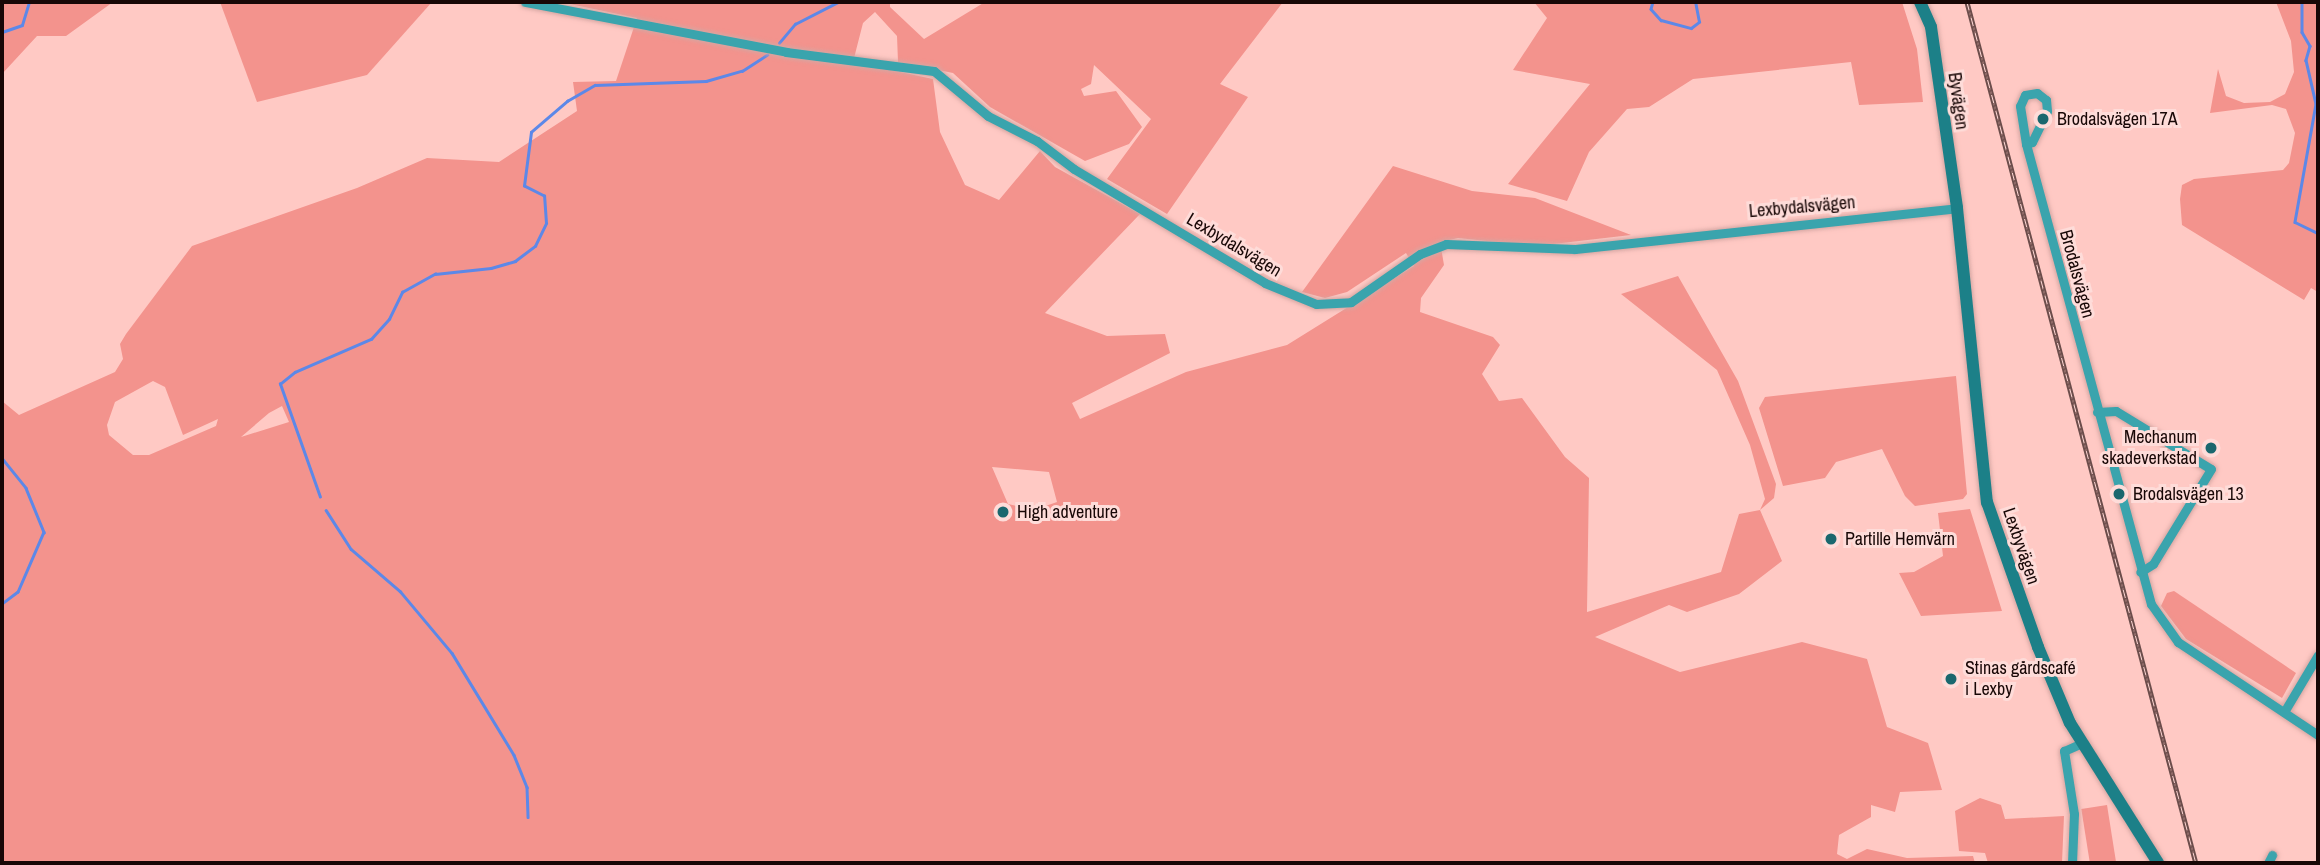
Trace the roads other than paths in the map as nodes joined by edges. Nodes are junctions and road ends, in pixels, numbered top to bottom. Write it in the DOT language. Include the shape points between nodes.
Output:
graph roads {
  1 [pos="525,2"];
  2 [pos="1920,2"];
  3 [pos="2026,144"];
  4 [pos="1957,208"];
  5 [pos="2097,412"];
  6 [pos="2140,572"];
  7 [pos="2318,655"];
  8 [pos="2284,712"];
  9 [pos="2318,735"];
  10 [pos="2081,743"];
  11 [pos="2072,863"];
  12 [pos="2158,863"];
  1 -- 4 [label="street, Lexbydalsvägen" via="786,52 934,71 988,116 1037,141 1074,169 1265,283 1316,304 1351,302 1420,254 1446,244 1575,249"];
  2 -- 4 [label="street, Byvägen" via="1931,27"];
  3 -- 3 [label="street, Brodalsvägen" via="2047,111 2046,100 2037,93 2025,95 2020,106"];
  3 -- 5 [label="street, Brodalsvägen"];
  4 -- 10 [label="street, Lexbyvägen" via="1987,502 2038,647"];
  5 -- 6 [label="street, Brodalsvägen"];
  5 -- 6 [label="street" via="2116,411 2211,469 2153,564"];
  6 -- 8 [label="street, Brodalsvägen" via="2151,604 2178,642"];
  7 -- 8 [label="street"];
  8 -- 9 [label="street, Brodalsvägen"];
  10 -- 11 [label="street" via="2064,751 2074,814"];
  10 -- 12 [label="street, Lexbyvägen"];
}
